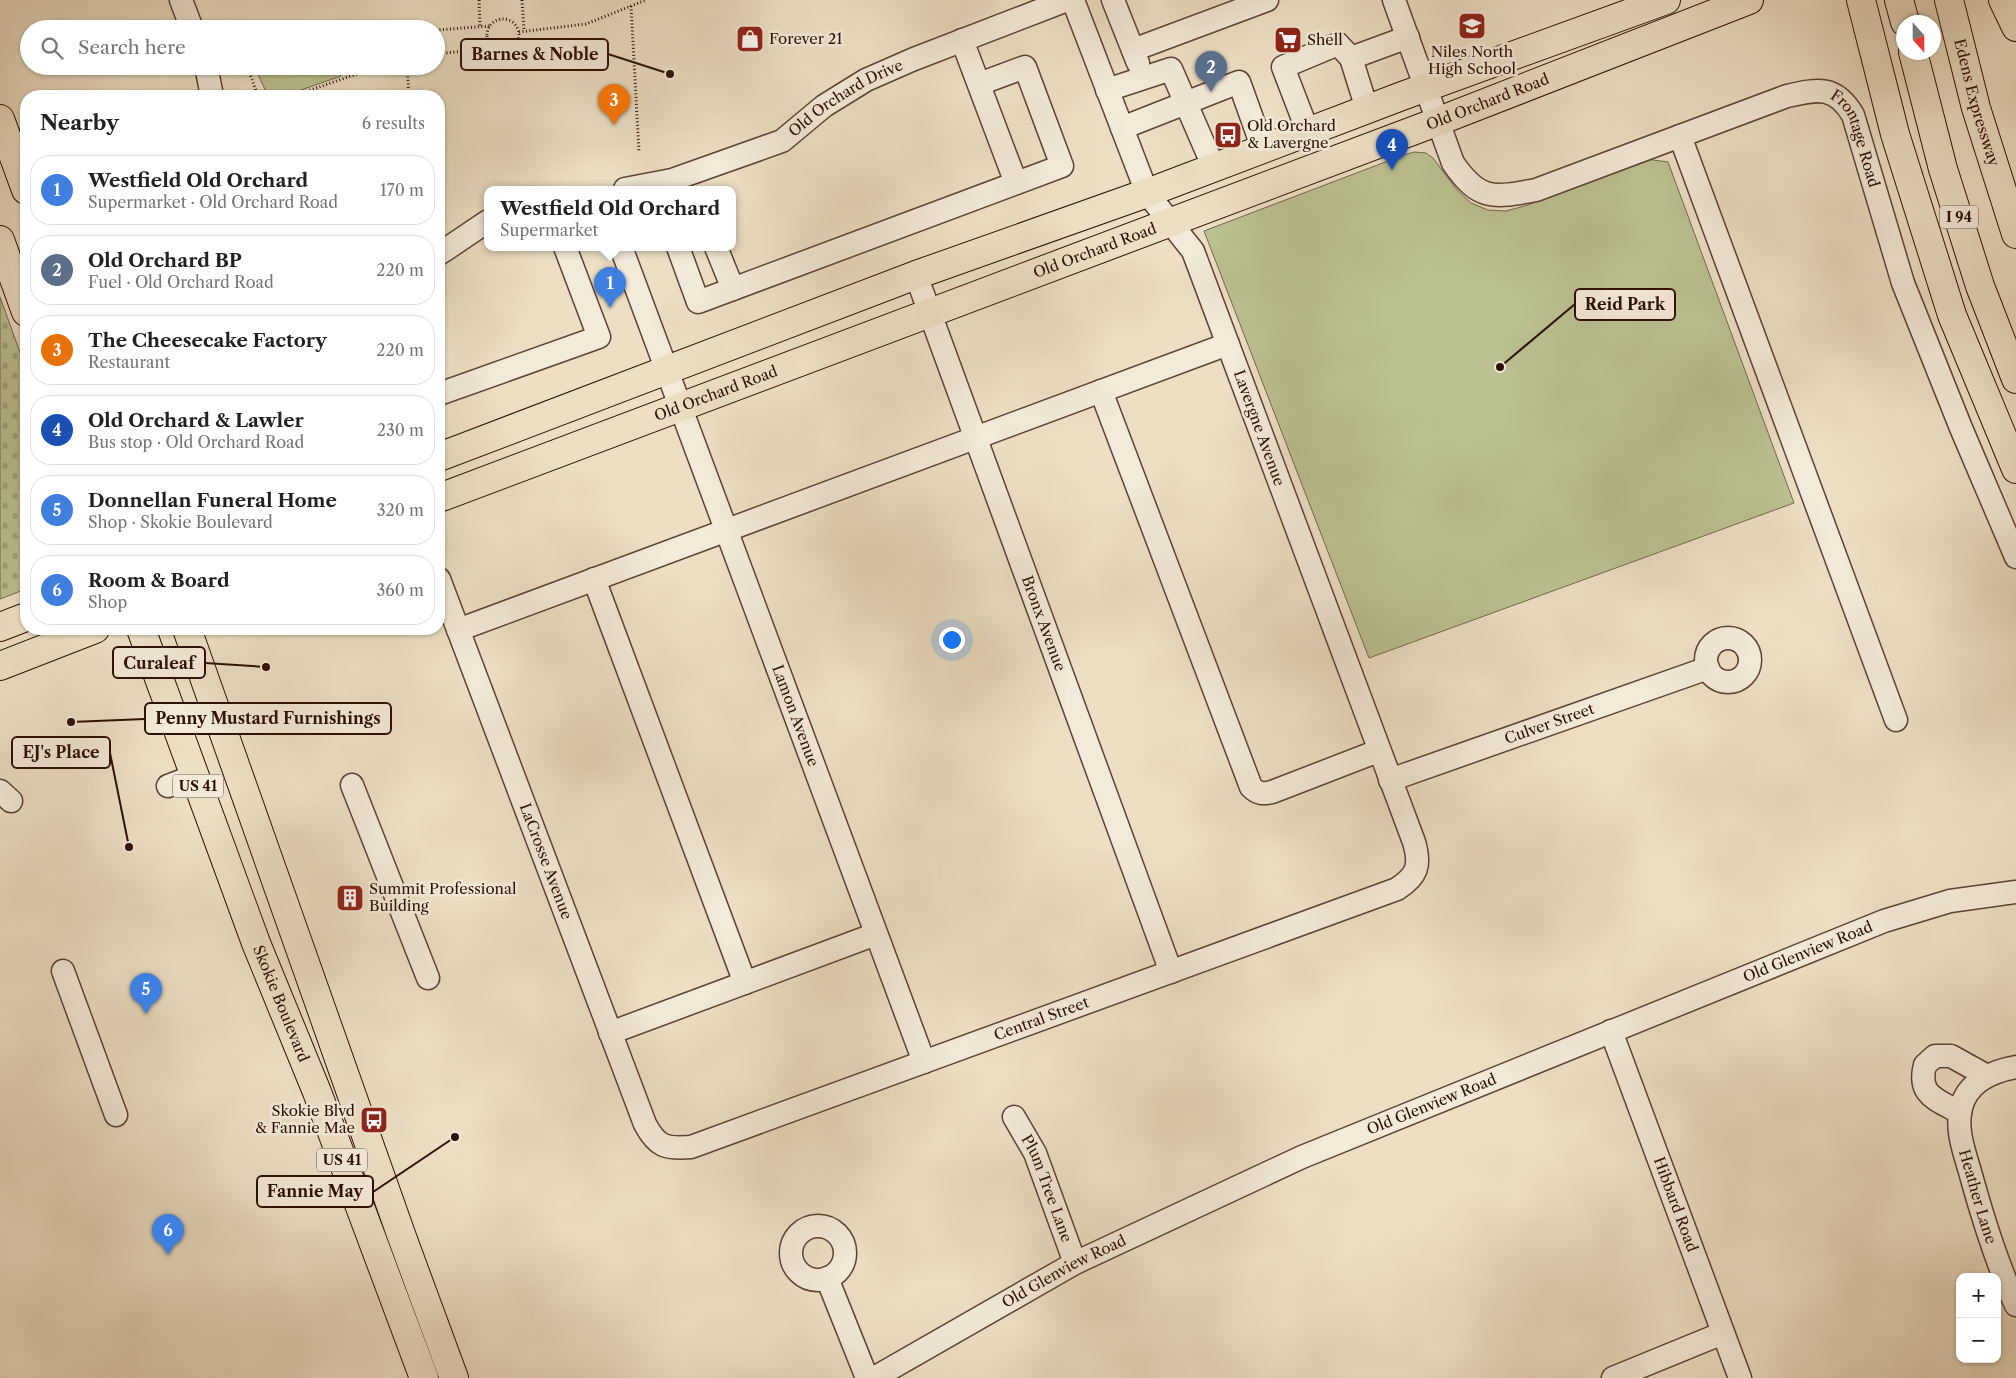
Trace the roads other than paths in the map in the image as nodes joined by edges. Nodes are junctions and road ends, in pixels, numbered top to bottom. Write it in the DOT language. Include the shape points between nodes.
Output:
graph roads {
  1 [pos="181,0"];
  2 [pos="1067,0"];
  3 [pos="1073,0"];
  4 [pos="1113,0"];
  5 [pos="1267,0"];
  6 [pos="1394,0"];
  7 [pos="1666,0"];
  8 [pos="1749,0"];
  9 [pos="1861,0"];
  10 [pos="1899,0"];
  11 [pos="1949,0"];
  12 [pos="2003,0"];
  13 [pos="1903,15"];
  14 [pos="189,20"];
  15 [pos="2016,26"];
  16 [pos="1408,37"];
  17 [pos="962,40"];
  18 [pos="1133,50"];
  19 [pos="1351,58"];
  20 [pos="1915,60"];
  21 [pos="208,75"];
  22 [pos="1143,78"];
  23 [pos="979,84"];
  24 [pos="1426,87"];
  25 [pos="211,90"];
  26 [pos="1107,90"];
  27 [pos="1185,102"];
  28 [pos="1367,109"];
  29 [pos="0,119"];
  30 [pos="1439,122"];
  31 [pos="1122,128"];
  32 [pos="1308,132"];
  33 [pos="1680,136"];
  34 [pos="1263,149"];
  35 [pos="1214,168"];
  36 [pos="20,174"];
  37 [pos="692,181"];
  38 [pos="1016,184"];
  39 [pos="640,186"];
  40 [pos="1147,193"];
  41 [pos="1171,223"];
  42 [pos="484,224"];
  43 [pos="2016,234"];
  44 [pos="0,240"];
  45 [pos="445,250"];
  46 [pos="567,251"];
  47 [pos="623,251"];
  48 [pos="679,251"];
  49 [pos="718,251"];
  50 [pos="19,269"];
  51 [pos="916,275"];
  52 [pos="733,289"];
  53 [pos="930,313"];
  54 [pos="1228,344"];
  55 [pos="668,369"];
  56 [pos="2016,378"];
  57 [pos="445,392"];
  58 [pos="1101,392"];
  59 [pos="682,407"];
  60 [pos="976,438"];
  61 [pos="445,455"];
  62 [pos="2016,469"];
  63 [pos="445,496"];
  64 [pos="728,531"];
  65 [pos="2016,558"];
  66 [pos="594,579"];
  67 [pos="445,595"];
  68 [pos="20,619"];
  69 [pos="0,627"];
  70 [pos="458,630"];
  71 [pos="80,635"];
  72 [pos="143,635"];
  73 [pos="189,635"];
  74 [pos="0,666"];
  75 [pos="1708,668"];
  76 [pos="1896,720"];
  77 [pos="1378,751"];
  78 [pos="194,776"];
  79 [pos="1390,780"];
  80 [pos="352,785"];
  81 [pos="168,786"];
  82 [pos="1417,869"];
  83 [pos="2016,892"];
  84 [pos="876,934"];
  85 [pos="63,971"];
  86 [pos="1171,972"];
  87 [pos="428,978"];
  88 [pos="745,983"];
  89 [pos="1611,1031"];
  90 [pos="610,1033"];
  91 [pos="924,1062"];
  92 [pos="2016,1067"];
  93 [pos="1987,1076"];
  94 [pos="1964,1103"];
  95 [pos="116,1115"];
  96 [pos="1014,1117"];
  97 [pos="658,1143"];
  98 [pos="1074,1264"];
  99 [pos="827,1278"];
  100 [pos="2016,1304"];
  101 [pos="1723,1333"];
  102 [pos="424,1378"];
  103 [pos="454,1378"];
  104 [pos="866,1378"];
  105 [pos="874,1378"];
  106 [pos="1613,1378"];
  107 [pos="1740,1378"];
  1 -- 14 [label="street"];
  2 -- 17 [label="street, Old Orchard Drive"];
  3 -- 26 [label="street, Lavergne Avenue"];
  4 -- 18 [label="street"];
  5 -- 18 [label="street"];
  6 -- 16 [label="street, Frontage Road"];
  7 -- 24 [label="main road"];
  8 -- 30 [label="main road, Old Orchard Road"];
  9 -- 62 [label="main road" via="1895,134 1952,315"];
  10 -- 13 [label="main road"];
  11 -- 43 [label="main road, Edens Expressway" via="1976,108"];
  12 -- 15 [label="main road"];
  16 -- 19 [label="street"];
  16 -- 24 [label="street, Frontage Road"];
  17 -- 23 [label="street"];
  17 -- 37 [label="street, Old Orchard Drive" via="858,84 824,106 782,141"];
  18 -- 22 [label="street"];
  19 -- 28 [label="street"];
  19 -- 32 [label="street" via="1338,44 1283,67"];
  20 -- 56 [label="main road, I 94" via="1980,286"];
  21 -- 25 [label="street"];
  22 -- 26 [label="street"];
  22 -- 27 [label="street" via="1171,69"];
  23 -- 38 [label="street"];
  23 -- 38 [label="street" via="1025,67 1062,166"];
  24 -- 28 [label="main road"];
  24 -- 30 [label="street, Frontage Road"];
  26 -- 31 [label="street, Lavergne Avenue"];
  27 -- 31 [label="street"];
  27 -- 34 [label="street" via="1239,82"];
  27 -- 35 [label="street"];
  28 -- 32 [label="main road"];
  29 -- 36 [label="main road"];
  30 -- 33 [label="street, Frontage Road" via="1453,163 1466,182 1484,194 1506,196 1536,190"];
  30 -- 41 [label="main road, Old Orchard Road"];
  31 -- 40 [label="street, Lavergne Avenue"];
  32 -- 34 [label="main road"];
  33 -- 65 [label="street, Frontage Road" via="1787,96 1812,90 1833,93 1845,102 1853,115 1903,283"];
  33 -- 76 [label="street"];
  34 -- 35 [label="main road"];
  35 -- 40 [label="main road"];
  37 -- 39 [label="street, Old Orchard Drive" via="672,180"];
  38 -- 52 [label="street"];
  40 -- 41 [label="street, Lavergne Avenue"];
  40 -- 51 [label="main road"];
  41 -- 53 [label="main road, Old Orchard Road"];
  41 -- 54 [label="street, Lavergne Avenue" via="1193,251"];
  42 -- 45 [label="street"];
  44 -- 50 [label="main road"];
  46 -- 57 [label="street" via="599,337"];
  47 -- 55 [label="street"];
  48 -- 52 [label="street" via="698,302"];
  49 -- 52 [label="street"];
  51 -- 53 [label="street, Bronx Avenue"];
  51 -- 55 [label="main road"];
  53 -- 59 [label="main road, Old Orchard Road"];
  53 -- 60 [label="street, Bronx Avenue"];
  54 -- 58 [label="street"];
  54 -- 77 [label="street, Lavergne Avenue"];
  55 -- 59 [label="street, Lamon Avenue"];
  55 -- 61 [label="main road"];
  58 -- 60 [label="street"];
  58 -- 77 [label="street" via="1251,787 1262,794 1272,792"];
  59 -- 63 [label="main road, Old Orchard Road"];
  59 -- 64 [label="street, Lamon Avenue"];
  60 -- 64 [label="street"];
  60 -- 86 [label="street, Bronx Avenue"];
  64 -- 66 [label="street"];
  64 -- 84 [label="street, Lamon Avenue"];
  66 -- 70 [label="street"];
  66 -- 88 [label="street"];
  67 -- 70 [label="street, LaCrosse Avenue"];
  68 -- 69 [label="main road"];
  70 -- 90 [label="street, LaCrosse Avenue"];
  71 -- 74 [label="main road"];
  72 -- 78 [label="main road, Skokie Boulevard / US 41"];
  73 -- 103 [label="main road, US 41"];
  75 -- 79 [label="street, Culver Street"];
  77 -- 79 [label="street, Lavergne Avenue"];
  78 -- 81 [label="street"];
  78 -- 102 [label="main road, Skokie Boulevard / US 41"];
  79 -- 82 [label="street, Lavergne Avenue" via="1414,842"];
  80 -- 87 [label="street"];
  82 -- 86 [label="street, Central Street" via="1410,881 1397,890"];
  83 -- 89 [label="street, Old Glenview Road" via="1950,901 1884,921"];
  84 -- 88 [label="street"];
  84 -- 91 [label="street, Lamon Avenue"];
  85 -- 95 [label="street"];
  86 -- 91 [label="street, Central Street"];
  88 -- 90 [label="street"];
  89 -- 98 [label="street, Old Glenview Road" via="1302,1157"];
  89 -- 101 [label="street, Hibbard Road"];
  90 -- 97 [label="street, LaCrosse Avenue" via="644,1124"];
  91 -- 97 [label="street, Central Street" via="691,1147 672,1148"];
  92 -- 93 [label="street"];
  93 -- 94 [label="street"];
  93 -- 94 [label="street" via="1951,1056 1935,1056 1925,1065 1922,1083 1928,1093"];
  94 -- 100 [label="street, Heather Lane" via="1961,1140 1984,1221"];
  96 -- 98 [label="street, Plum Tree Lane" via="1034,1153"];
  98 -- 105 [label="street, Old Glenview Road"];
  99 -- 104 [label="street"];
  101 -- 106 [label="street"];
  101 -- 107 [label="street, Hibbard Road"];
}
